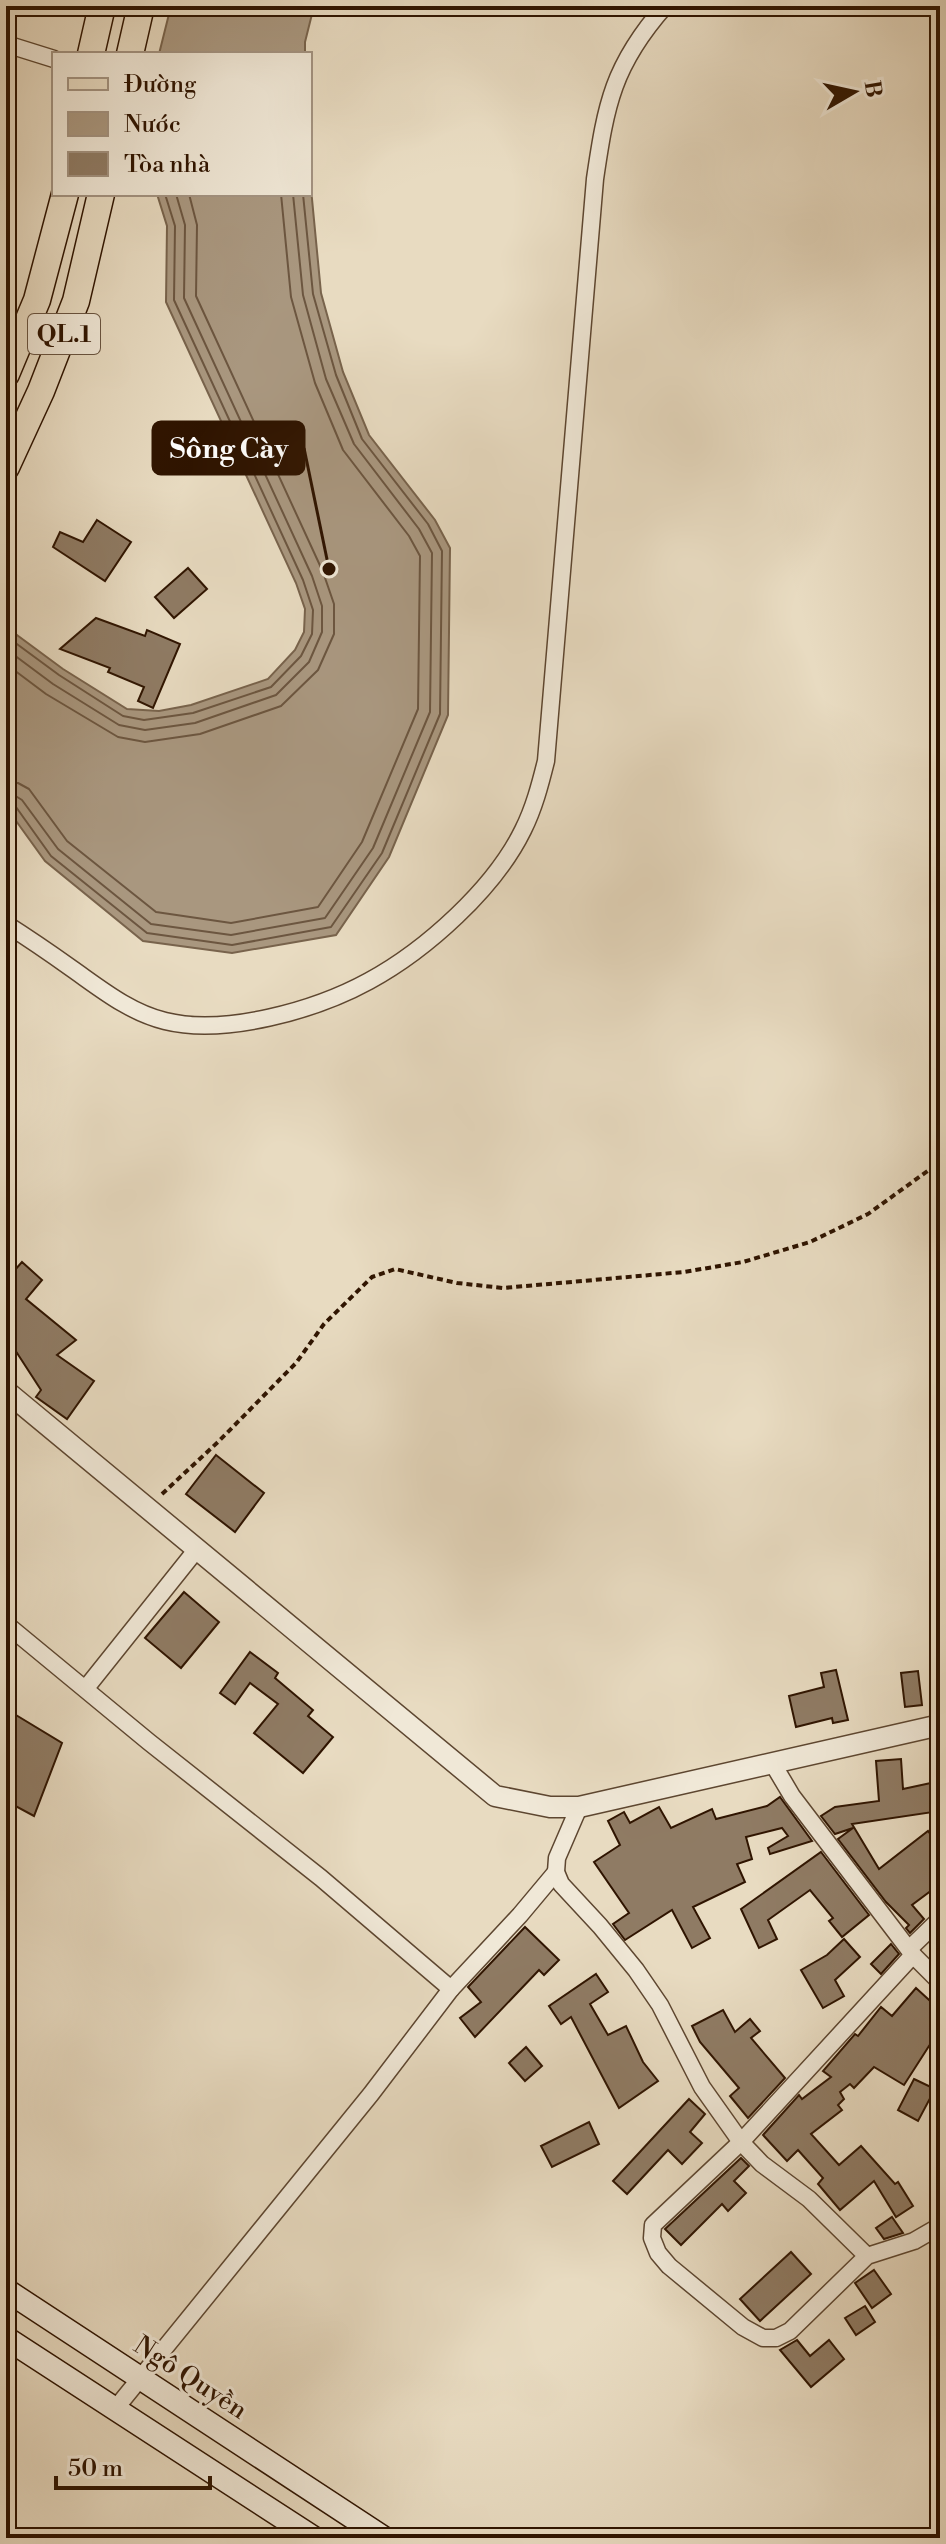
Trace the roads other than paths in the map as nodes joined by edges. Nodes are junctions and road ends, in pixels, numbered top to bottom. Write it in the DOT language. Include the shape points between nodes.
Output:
graph roads {
  1 [pos="102,6"];
  2 [pos="141,6"];
  3 [pos="665,6"];
  4 [pos="6,44"];
  5 [pos="91,52"];
  6 [pos="130,52"];
  7 [pos="52,58"];
  8 [pos="64,196"];
  9 [pos="101,196"];
  10 [pos="6,374"];
  11 [pos="6,467"];
  12 [pos="6,924"];
  13 [pos="6,1391"];
  14 [pos="197,1549"];
  15 [pos="6,1624"];
  16 [pos="86,1688"];
  17 [pos="940,1696"];
  18 [pos="940,1725"];
  19 [pos="773,1764"];
  20 [pos="579,1807"];
  21 [pos="556,1872"];
  22 [pos="940,1919"];
  23 [pos="911,1952"];
  24 [pos="940,1982"];
  25 [pos="451,1989"];
  26 [pos="741,2142"];
  27 [pos="940,2226"];
  28 [pos="867,2256"];
  29 [pos="6,2290"];
  30 [pos="6,2338"];
  31 [pos="141,2379"];
  32 [pos="116,2408"];
  33 [pos="314,2538"];
  34 [pos="384,2538"];
  1 -- 5 [label="main road"];
  2 -- 6 [label="main road"];
  3 -- 12 [label="street" via="631,48 612,86 603,123 546,761 533,807 506,858 443,927 368,982 294,1011 216,1027 166,1021 127,1008"];
  4 -- 7 [label="street"];
  8 -- 10 [label="main road, QL.1" via="37,300"];
  9 -- 11 [label="main road, QL.1" via="76,301"];
  13 -- 14 [label="street"];
  14 -- 16 [label="street"];
  14 -- 20 [label="street" via="495,1796"];
  15 -- 16 [label="street"];
  16 -- 25 [label="street"];
  17 -- 18 [label="street"];
  18 -- 19 [label="street"];
  19 -- 20 [label="street"];
  19 -- 23 [label="street"];
  20 -- 21 [label="street"];
  21 -- 25 [label="street"];
  21 -- 26 [label="street" via="660,2005 702,2087"];
  22 -- 23 [label="street"];
  23 -- 24 [label="street"];
  23 -- 26 [label="street"];
  25 -- 31 [label="street"];
  26 -- 28 [label="street"];
  26 -- 28 [label="street" via="653,2225 652,2238 669,2266 743,2327 763,2338 776,2338 801,2322"];
  27 -- 28 [label="street"];
  29 -- 31 [label="main road, Ngô Quyền"];
  30 -- 32 [label="main road"];
  31 -- 32 [label="street"];
  31 -- 34 [label="main road, Ngô Quyền"];
  32 -- 33 [label="main road"];
}
